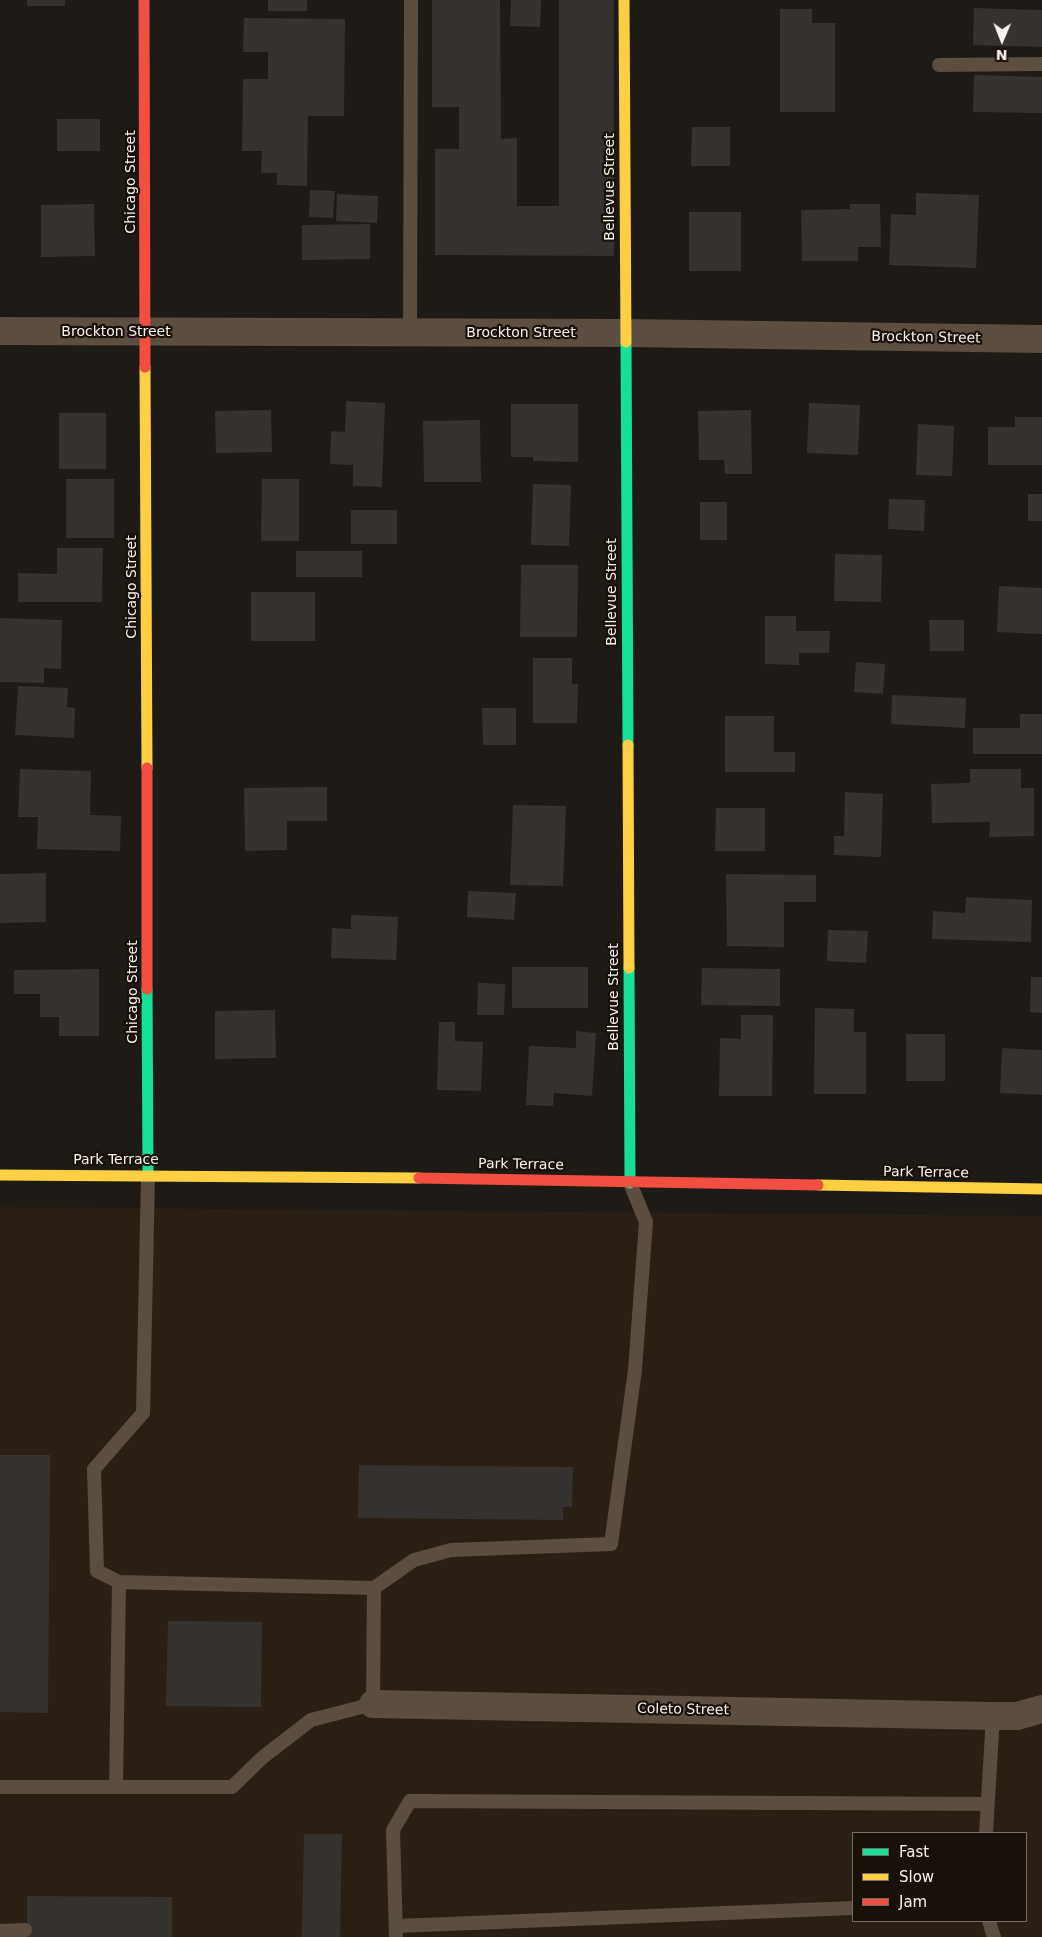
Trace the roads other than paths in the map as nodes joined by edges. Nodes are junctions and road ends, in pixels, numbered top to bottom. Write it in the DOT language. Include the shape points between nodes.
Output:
graph roads {
  1 [pos="144,0"];
  2 [pos="411,0"];
  3 [pos="624,0"];
  4 [pos="1042,64"];
  5 [pos="939,65"];
  6 [pos="0,331"];
  7 [pos="147,333"];
  8 [pos="410,333"];
  9 [pos="625,333"];
  10 [pos="1042,339"];
  11 [pos="0,1175"];
  12 [pos="148,1175"];
  13 [pos="630,1183"];
  14 [pos="1042,1190"];
  15 [pos="119,1582"];
  16 [pos="374,1588"];
  17 [pos="373,1704"];
  18 [pos="1042,1708"];
  19 [pos="994,1716"];
  20 [pos="0,1787"];
  21 [pos="116,1787"];
  22 [pos="987,1804"];
  23 [pos="986,1832"];
  24 [pos="852,1908"];
  25 [pos="989,1922"];
  26 [pos="25,1930"];
  27 [pos="0,1931"];
  28 [pos="396,1931"];
  29 [pos="994,1937"];
  1 -- 7 [label="street, Chicago Street"];
  2 -- 8 [label="lane"];
  3 -- 9 [label="street, Bellevue Street"];
  4 -- 5 [label="lane"];
  6 -- 7 [label="street, Brockton Street"];
  7 -- 8 [label="street, Brockton Street"];
  7 -- 12 [label="street, Chicago Street"];
  8 -- 9 [label="street, Brockton Street"];
  9 -- 10 [label="street, Brockton Street"];
  9 -- 13 [label="street, Bellevue Street"];
  11 -- 12 [label="street, Park Terrace"];
  12 -- 13 [label="street, Park Terrace"];
  12 -- 15 [label="lane" via="143,1413 94,1469 97,1571"];
  13 -- 14 [label="street, Park Terrace"];
  13 -- 16 [label="lane" via="646,1222 635,1370 611,1544 451,1550 414,1560"];
  15 -- 16 [label="lane"];
  15 -- 21 [label="lane"];
  16 -- 17 [label="lane"];
  17 -- 19 [label="street, Coleto Street"];
  17 -- 21 [label="lane" via="311,1720 263,1757 232,1787"];
  18 -- 19 [label="street, Coleto Street" via="1017,1716"];
  19 -- 22 [label="lane"];
  20 -- 21 [label="lane"];
  22 -- 23 [label="lane"];
  22 -- 28 [label="lane" via="410,1801 392,1830"];
  24 -- 28 [label="lane"];
  25 -- 29 [label="lane"];
  26 -- 27 [label="lane"];
}
